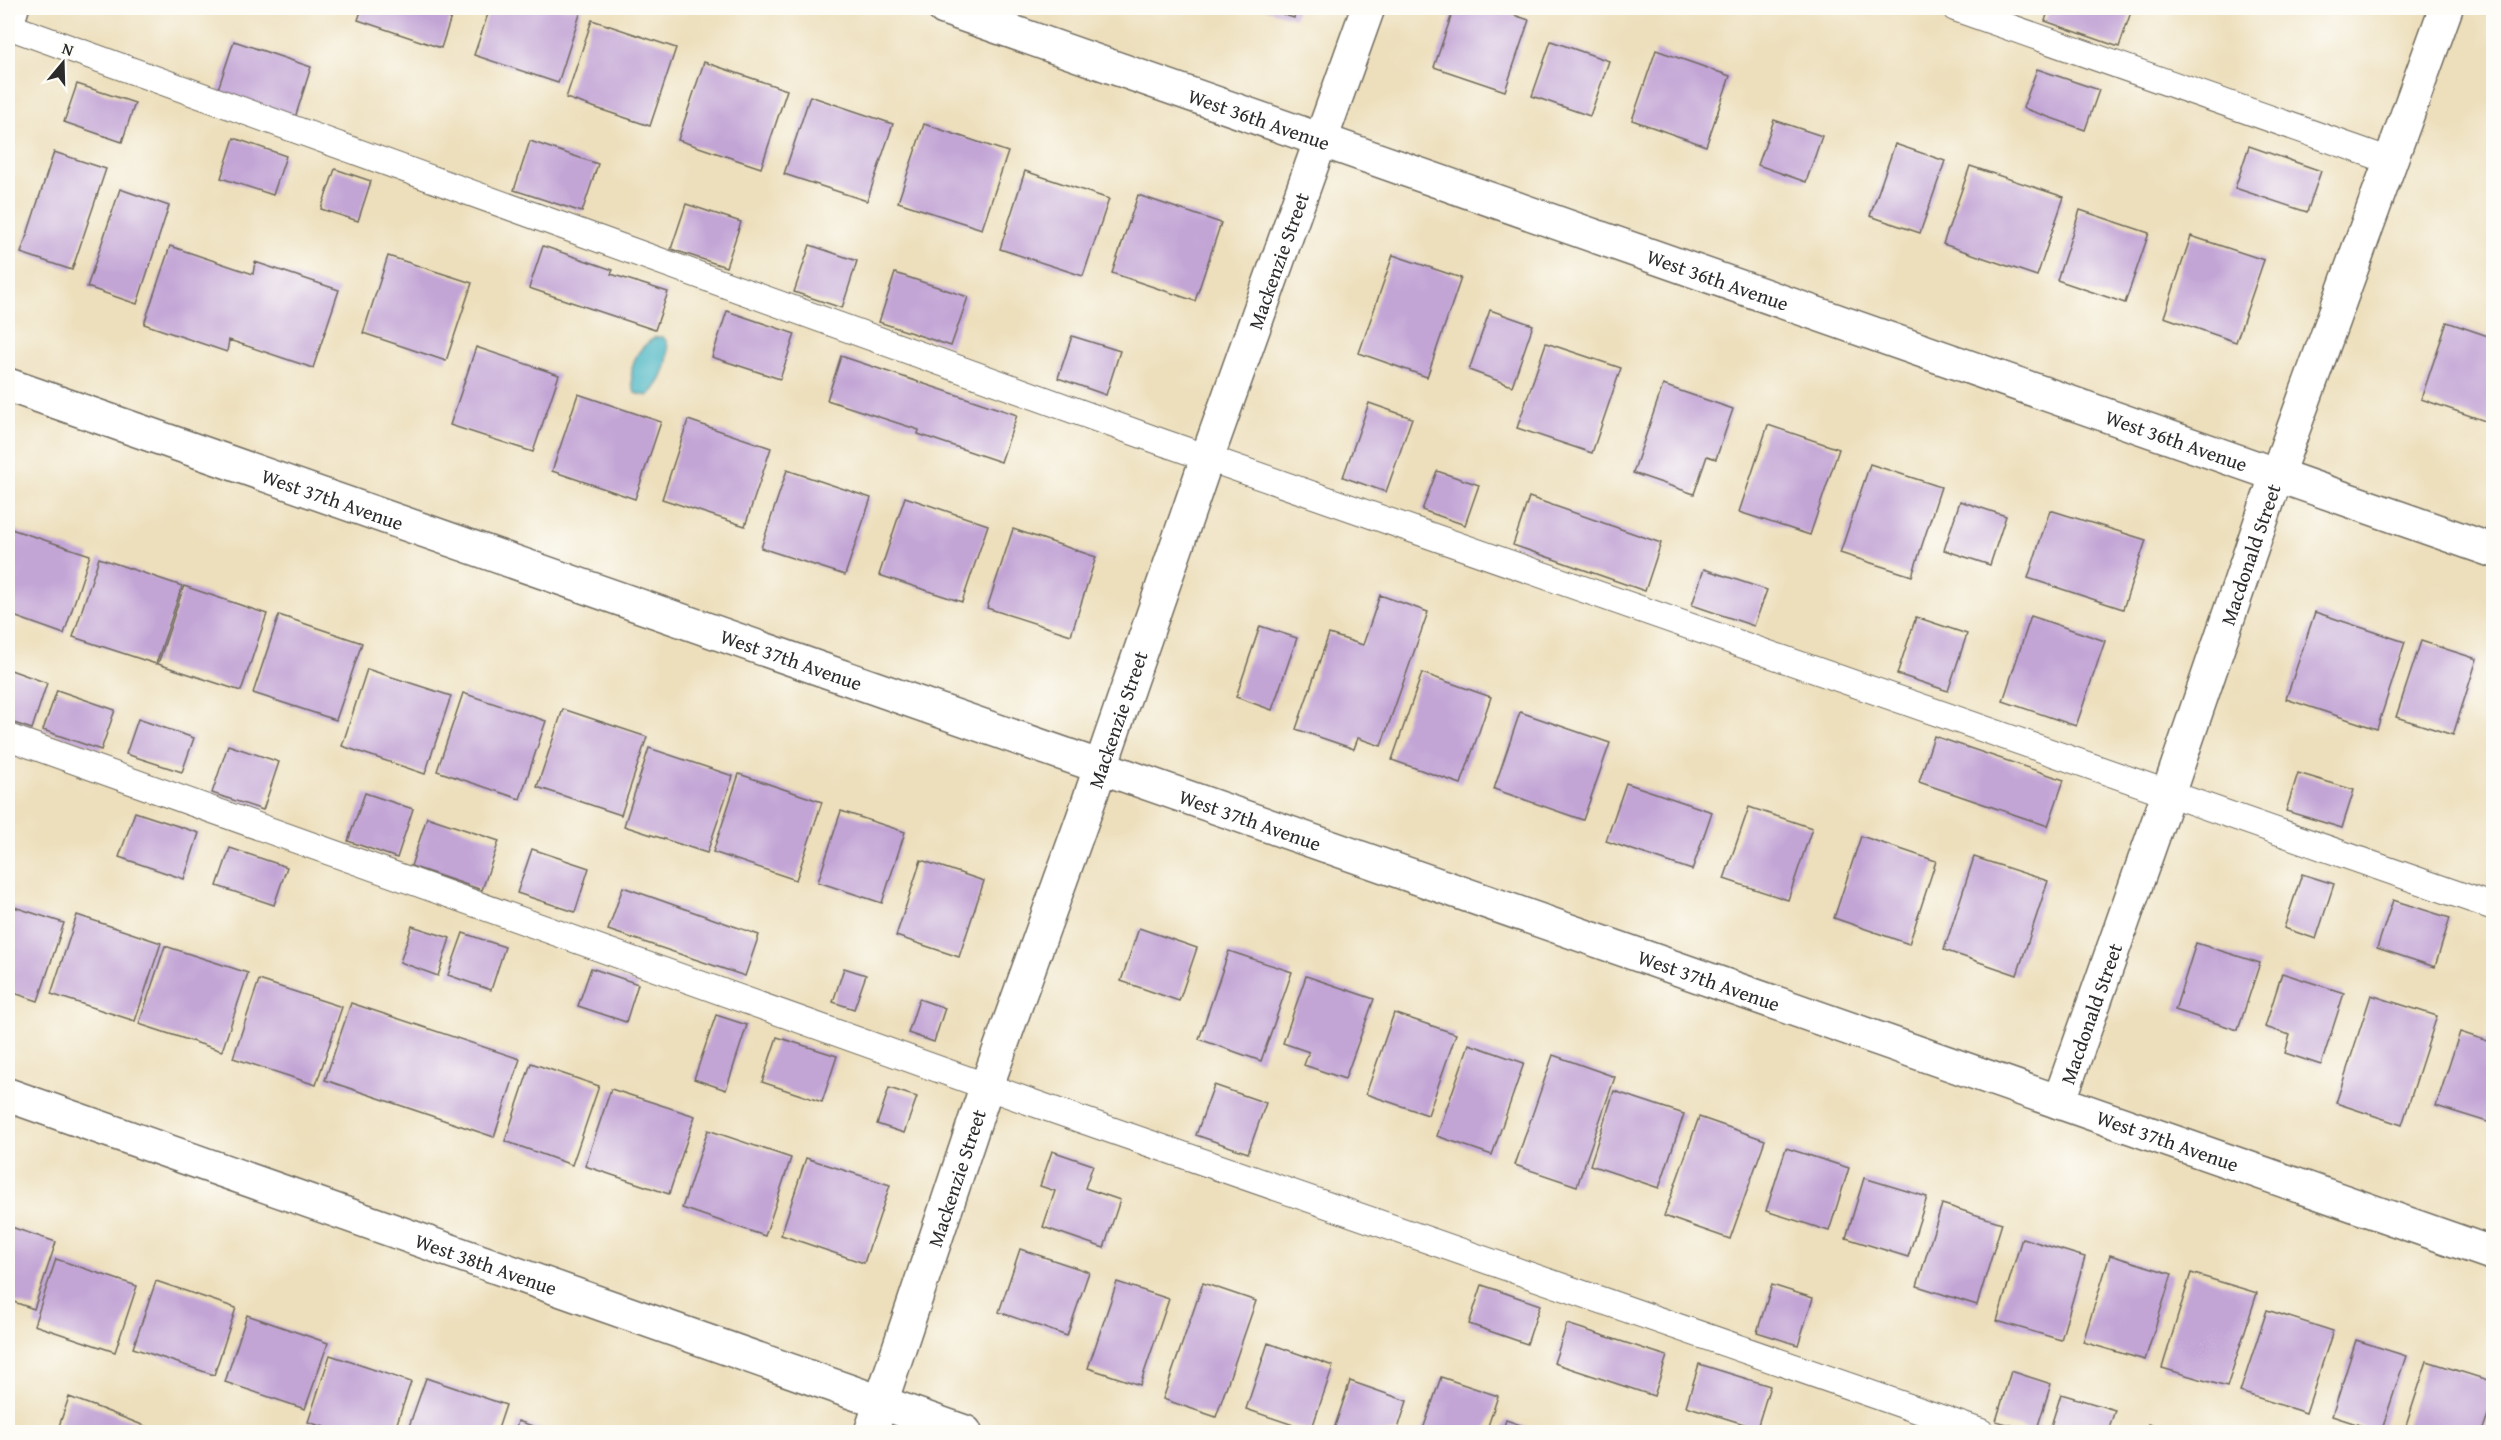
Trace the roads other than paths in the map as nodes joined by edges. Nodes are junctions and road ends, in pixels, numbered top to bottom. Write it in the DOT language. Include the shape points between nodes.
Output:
graph roads {
  1 [pos="12,8"];
  2 [pos="944,8"];
  3 [pos="1368,8"];
  4 [pos="1955,8"];
  5 [pos="2446,8"];
  6 [pos="8,23"];
  7 [pos="1322,141"];
  8 [pos="2391,161"];
  9 [pos="8,385"];
  10 [pos="1207,458"];
  11 [pos="2277,474"];
  12 [pos="2493,551"];
  13 [pos="8,737"];
  14 [pos="1101,767"];
  15 [pos="2168,794"];
  16 [pos="2493,907"];
  17 [pos="987,1085"];
  18 [pos="8,1095"];
  19 [pos="2059,1102"];
  20 [pos="2493,1254"];
  21 [pos="876,1418"];
  22 [pos="965,1432"];
  23 [pos="1981,1432"];
  1 -- 6 [label="street"];
  2 -- 7 [label="street, West 36th Avenue"];
  3 -- 7 [label="street, Mackenzie Street"];
  4 -- 8 [label="lane"];
  5 -- 8 [label="street, Macdonald Street"];
  6 -- 10 [label="lane"];
  7 -- 10 [label="street, Mackenzie Street"];
  7 -- 11 [label="street, West 36th Avenue"];
  8 -- 11 [label="street, Macdonald Street"];
  9 -- 14 [label="street, West 37th Avenue"];
  10 -- 14 [label="street, Mackenzie Street"];
  10 -- 15 [label="lane"];
  11 -- 12 [label="street, West 36th Avenue"];
  11 -- 15 [label="street, Macdonald Street"];
  13 -- 17 [label="lane"];
  14 -- 17 [label="street, Mackenzie Street"];
  14 -- 19 [label="street, West 37th Avenue"];
  15 -- 16 [label="lane"];
  15 -- 19 [label="street, Macdonald Street"];
  17 -- 21 [label="street, Mackenzie Street"];
  17 -- 23 [label="lane"];
  18 -- 21 [label="street, West 38th Avenue"];
  19 -- 20 [label="street, West 37th Avenue"];
  21 -- 22 [label="street, West 38th Avenue"];
}
